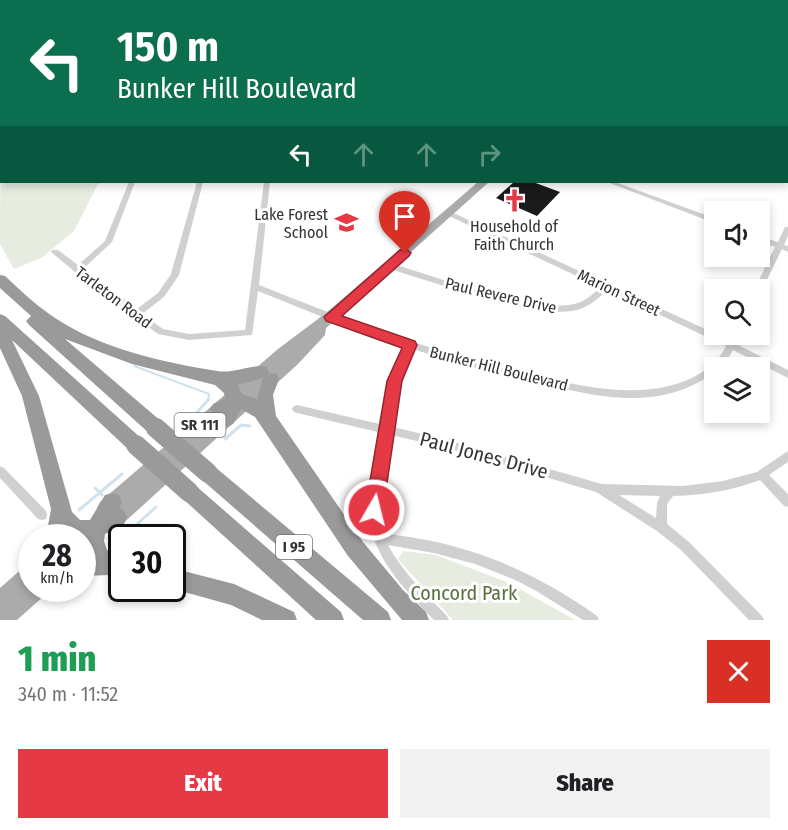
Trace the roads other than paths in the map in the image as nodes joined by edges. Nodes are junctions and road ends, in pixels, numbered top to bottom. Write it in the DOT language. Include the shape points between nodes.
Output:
graph roads {
  1 [pos="132,183"];
  2 [pos="200,183"];
  3 [pos="267,183"];
  4 [pos="483,183"];
  5 [pos="613,183"];
  6 [pos="449,213"];
  7 [pos="704,217"];
  8 [pos="788,229"];
  9 [pos="784,247"];
  10 [pos="55,252"];
  11 [pos="390,266"];
  12 [pos="78,270"];
  13 [pos="765,279"];
  14 [pos="0,280"];
  15 [pos="254,286"];
  16 [pos="606,286"];
  17 [pos="0,288"];
  18 [pos="136,314"];
  19 [pos="331,317"];
  20 [pos="0,320"];
  21 [pos="0,335"];
  22 [pos="410,345"];
  23 [pos="731,346"];
  24 [pos="724,357"];
  25 [pos="704,374"];
  26 [pos="788,374"];
  27 [pos="266,376"];
  28 [pos="220,379"];
  29 [pos="232,405"];
  30 [pos="297,409"];
  31 [pos="267,418"];
  32 [pos="388,429"];
  33 [pos="788,456"];
  34 [pos="0,472"];
  35 [pos="761,474"];
  36 [pos="599,488"];
  37 [pos="669,492"];
  38 [pos="788,502"];
  39 [pos="115,510"];
  40 [pos="51,511"];
  41 [pos="54,524"];
  42 [pos="67,524"];
  43 [pos="96,527"];
  44 [pos="661,527"];
  45 [pos="379,538"];
  46 [pos="96,556"];
  47 [pos="108,564"];
  48 [pos="186,582"];
  49 [pos="18,585"];
  50 [pos="0,601"];
  51 [pos="22,602"];
  52 [pos="2,620"];
  53 [pos="286,620"];
  54 [pos="333,620"];
  55 [pos="380,620"];
  56 [pos="418,620"];
  57 [pos="443,620"];
  58 [pos="593,620"];
  59 [pos="758,620"];
  1 -- 12 [label="street" via="108,242"];
  2 -- 18 [label="street" via="175,275 161,295"];
  3 -- 15 [label="street"];
  4 -- 6 [label="main road, SR 111"];
  5 -- 7 [label="street"];
  6 -- 11 [label="main road, SR 111"];
  6 -- 16 [label="street, Marion Street"];
  8 -- 9 [label="street"];
  9 -- 13 [label="street"];
  10 -- 12 [label="street, Tarleton Road"];
  11 -- 16 [label="street, Paul Revere Drive" via="449,285 546,308 574,308 593,299"];
  11 -- 19 [label="main road, SR 111"];
  12 -- 18 [label="street, Tarleton Road"];
  14 -- 28 [label="highway" via="41,316 73,336 111,351"];
  15 -- 18 [label="street, Tarleton Road" via="249,333 178,337 161,332"];
  15 -- 19 [label="street, Bunker Hill Boulevard"];
  16 -- 23 [label="street, Marion Street"];
  17 -- 55 [label="highway, I 95, bridge"];
  19 -- 22 [label="street, Bunker Hill Boulevard"];
  19 -- 27 [label="main road, SR 111" via="308,345"];
  20 -- 54 [label="highway, I 95, bridge"];
  21 -- 40 [label="highway" via="18,363 28,389"];
  22 -- 25 [label="street, Bunker Hill Boulevard" via="539,380 613,393 663,391"];
  22 -- 32 [label="street" via="395,381"];
  23 -- 24 [label="street, Bunker Hill Boulevard"];
  23 -- 26 [label="street, Marion Street"];
  27 -- 28 [label="highway"];
  27 -- 29 [label="main road, SR 111"];
  27 -- 31 [label="highway"];
  28 -- 29 [label="highway" via="230,387"];
  29 -- 31 [label="highway" via="254,404"];
  29 -- 39 [label="main road, SR 111"];
  30 -- 32 [label="street, Paul Jones Drive"];
  31 -- 56 [label="highway" via="349,542"];
  32 -- 36 [label="street, Paul Jones Drive"];
  32 -- 45 [label="street" via="375,501"];
  33 -- 35 [label="street, Paul Jones Drive"];
  34 -- 40 [label="street"];
  35 -- 37 [label="street, Paul Jones Drive" via="724,485"];
  35 -- 38 [label="street"];
  36 -- 37 [label="street, Paul Jones Drive"];
  36 -- 44 [label="street, Paul Jones Drive"];
  37 -- 44 [label="street" via="662,503"];
  39 -- 43 [label="highway"];
  40 -- 41 [label="highway"];
  40 -- 42 [label="highway"];
  44 -- 59 [label="street, Paul Jones Drive" via="709,568"];
  45 -- 57 [label="street" via="397,569"];
  45 -- 58 [label="street" via="435,547 483,561"];
  46 -- 47 [label="highway"];
  48 -- 53 [label="highway" via="234,595"];
  49 -- 50 [label="main road"];
  51 -- 52 [label="main road"];
}
